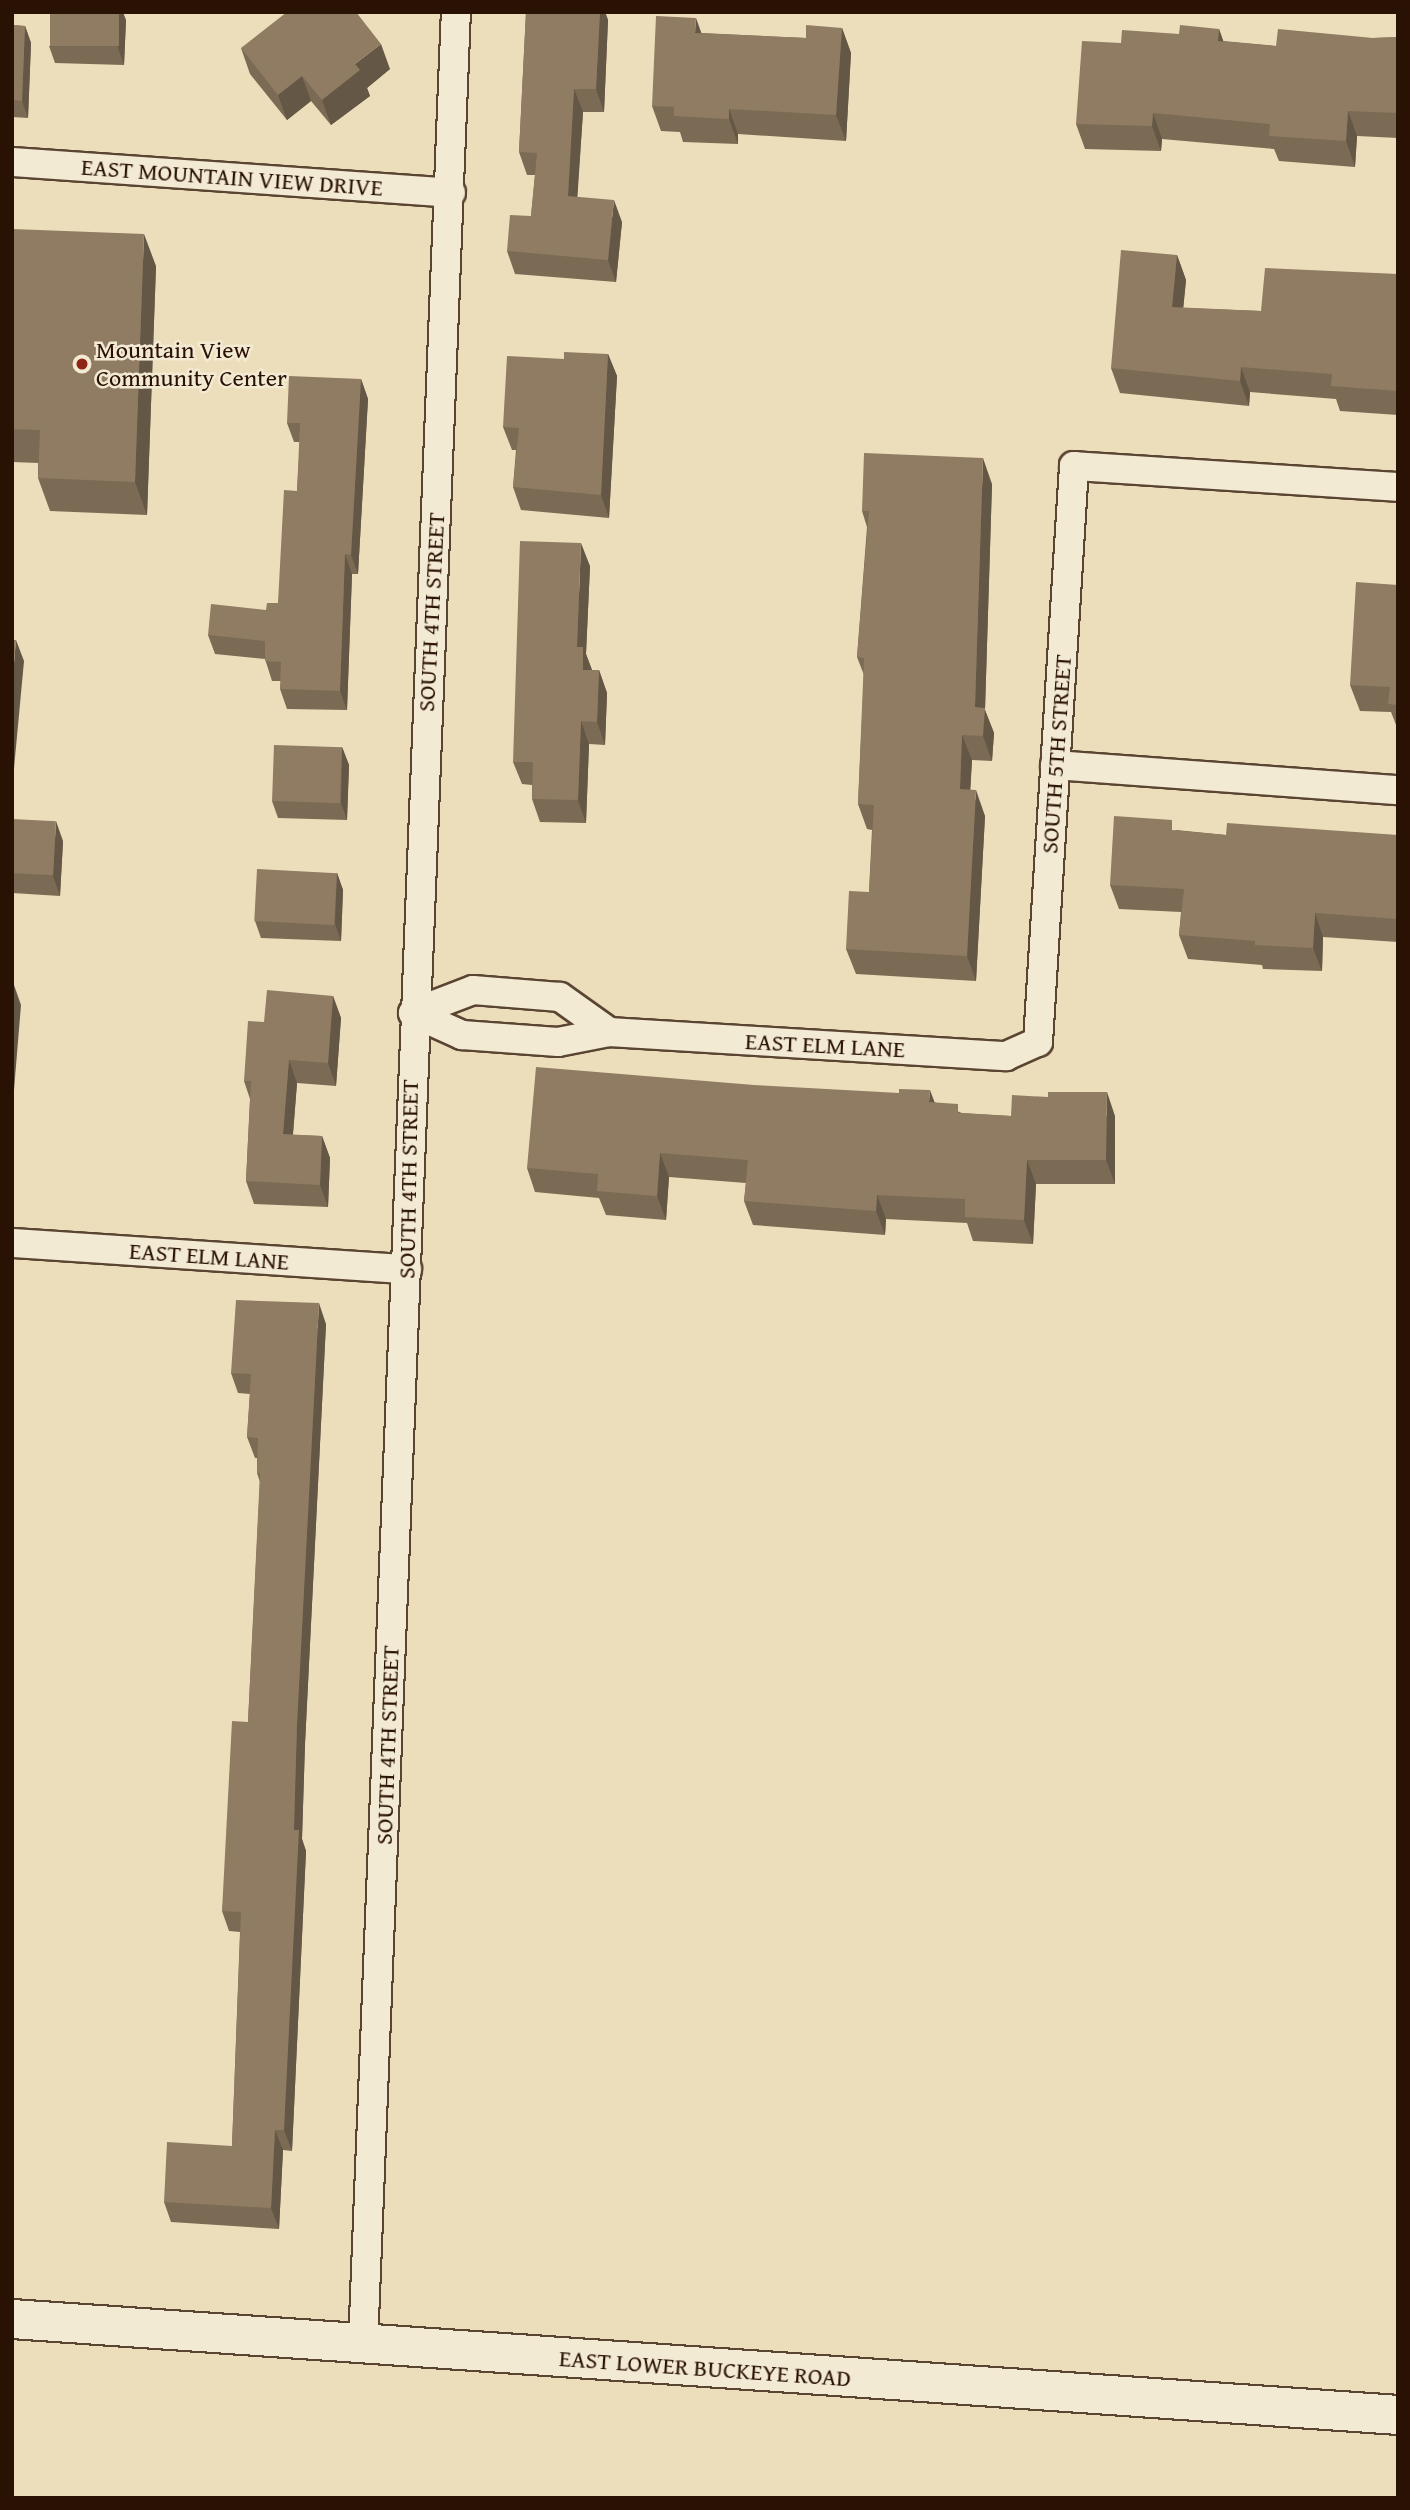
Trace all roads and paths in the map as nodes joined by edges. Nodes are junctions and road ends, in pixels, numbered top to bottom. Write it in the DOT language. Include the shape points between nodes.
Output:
graph roads {
  1 [pos="456,12"];
  2 [pos="12,162"];
  3 [pos="451,193"];
  4 [pos="1398,487"];
  5 [pos="1055,765"];
  6 [pos="1398,790"];
  7 [pos="412,1013"];
  8 [pos="609,1032"];
  9 [pos="1038,1042"];
  10 [pos="12,1243"];
  11 [pos="407,1269"];
  12 [pos="12,2319"];
  13 [pos="363,2345"];
  14 [pos="1398,2415"];
  1 -- 3 [label="street, SOUTH 4TH STREET"];
  2 -- 3 [label="street, EAST MOUNTAIN VIEW DRIVE"];
  3 -- 7 [label="street, SOUTH 4TH STREET"];
  4 -- 5 [label="street, SOUTH 5TH STREET" via="1074,466"];
  5 -- 6 [label="street"];
  5 -- 9 [label="street, SOUTH 5TH STREET"];
  7 -- 8 [label="street, EAST ELM LANE" via="462,1035 558,1042"];
  7 -- 8 [label="street" via="473,990 560,996"];
  7 -- 11 [label="street, SOUTH 4TH STREET"];
  8 -- 9 [label="street, EAST ELM LANE" via="1006,1056"];
  10 -- 11 [label="street, EAST ELM LANE"];
  11 -- 13 [label="street, SOUTH 4TH STREET"];
  12 -- 13 [label="main road, EAST LOWER BUCKEYE ROAD"];
  13 -- 14 [label="main road, EAST LOWER BUCKEYE ROAD"];
}
